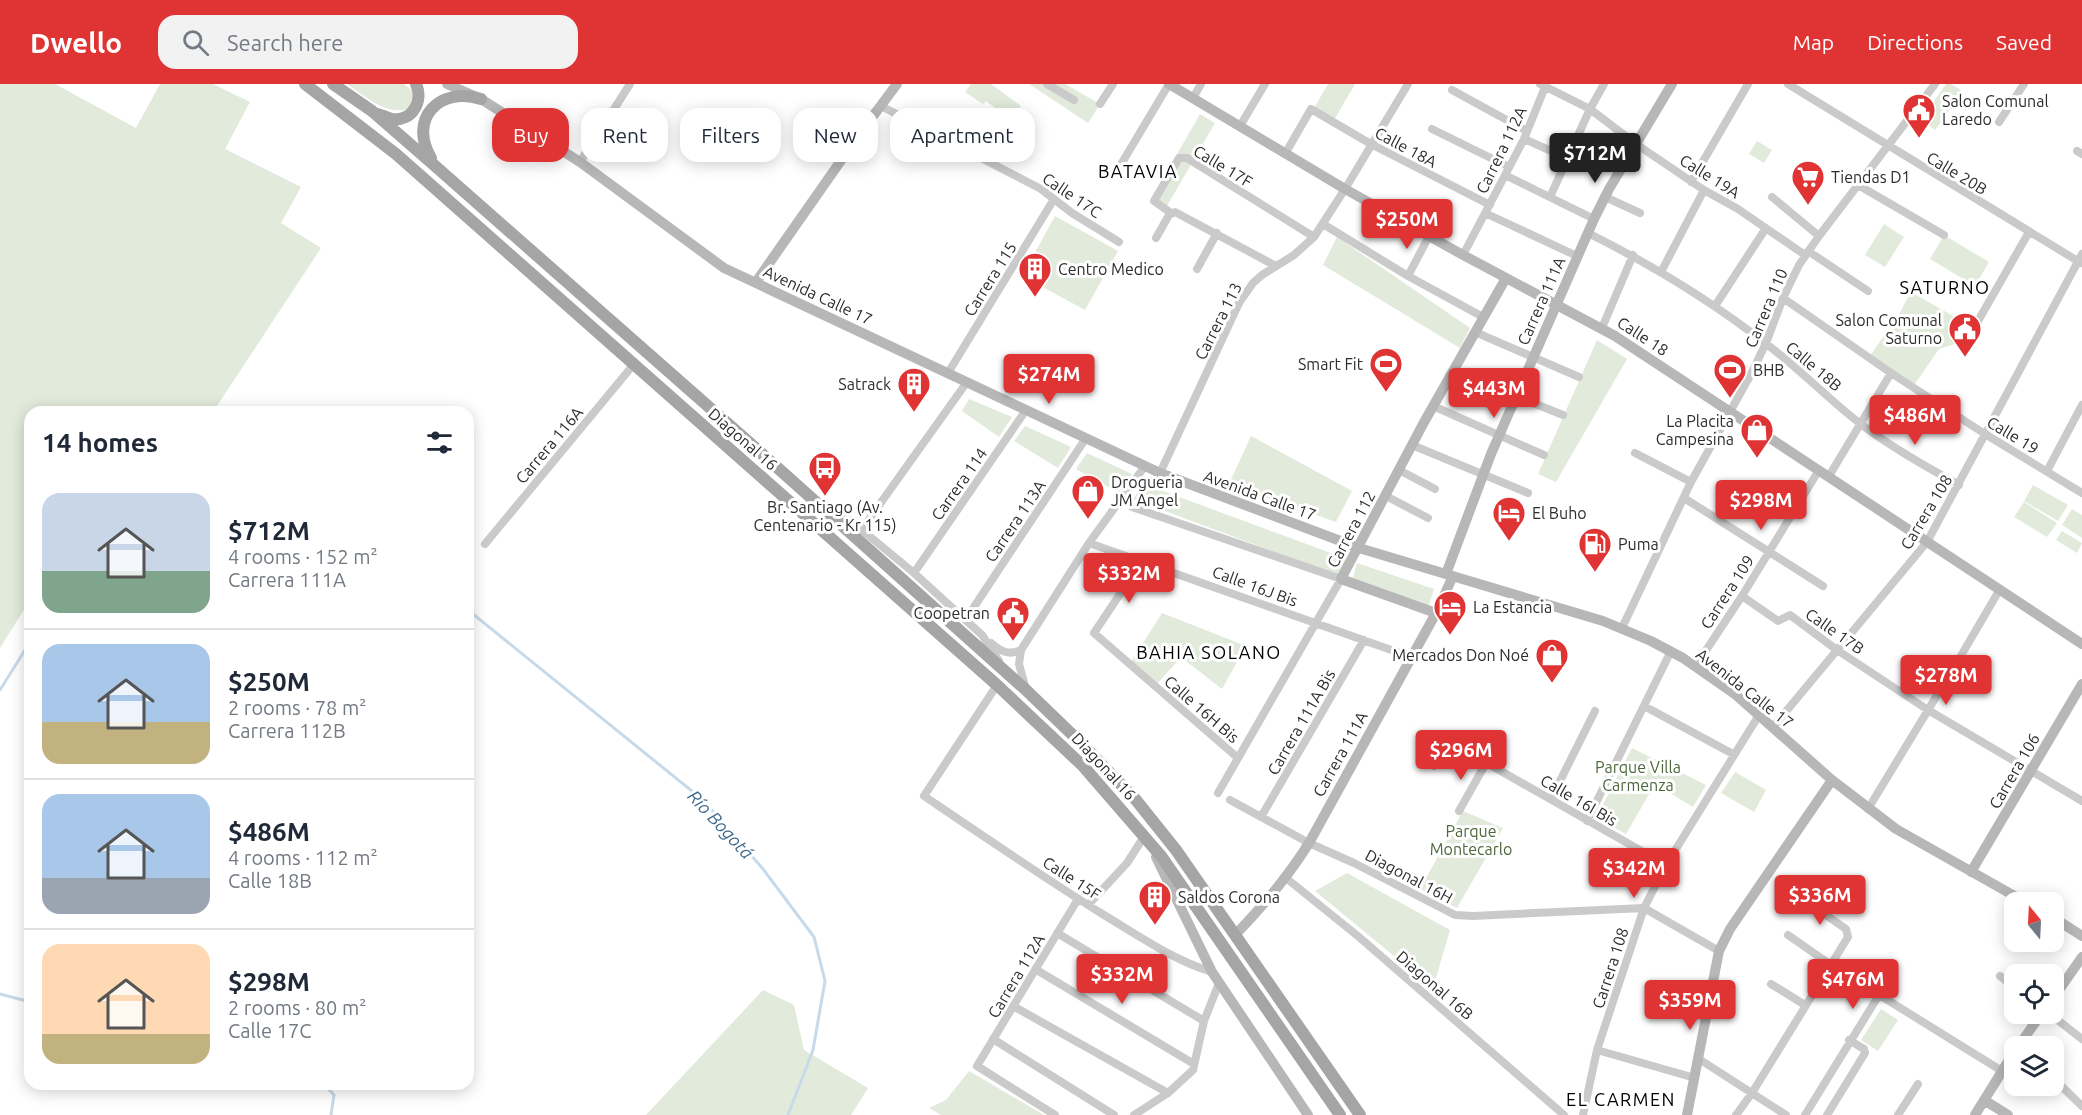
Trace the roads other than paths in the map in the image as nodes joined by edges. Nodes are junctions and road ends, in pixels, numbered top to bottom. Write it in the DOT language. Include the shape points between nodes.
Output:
graph roads {
  1 [pos="304,84"];
  2 [pos="333,84"];
  3 [pos="416,84"];
  4 [pos="447,84"];
  5 [pos="463,84"];
  6 [pos="630,84"];
  7 [pos="897,84"];
  8 [pos="1047,84"];
  9 [pos="1113,84"];
  10 [pos="1169,84"];
  11 [pos="1201,84"];
  12 [pos="1265,84"];
  13 [pos="1408,84"];
  14 [pos="1604,84"];
  15 [pos="1672,84"];
  16 [pos="1748,84"];
  17 [pos="1788,84"];
  18 [pos="1935,84"];
  19 [pos="2024,84"];
  20 [pos="1542,86"];
  21 [pos="1452,90"];
  22 [pos="1193,98"];
  23 [pos="481,99"];
  24 [pos="1074,100"];
  25 [pos="1100,104"];
  26 [pos="881,106"];
  27 [pos="1590,110"];
  28 [pos="372,111"];
  29 [pos="1999,122"];
  30 [pos="1240,126"];
  31 [pos="1432,129"];
  32 [pos="1526,135"];
  33 [pos="1371,144"];
  34 [pos="1636,144"];
  35 [pos="1889,147"];
  36 [pos="1285,154"];
  37 [pos="1567,158"];
  38 [pos="580,162"];
  39 [pos="434,165"];
  40 [pos="1509,167"];
  41 [pos="1117,171"];
  42 [pos="1505,176"];
  43 [pos="1691,182"];
  44 [pos="1858,185"];
  45 [pos="1345,189"];
  46 [pos="1704,190"];
  47 [pos="1550,197"];
  48 [pos="1605,197"];
  49 [pos="1772,197"];
  50 [pos="1054,199"];
  51 [pos="1490,205"];
  52 [pos="1171,213"];
  53 [pos="1485,213"];
  54 [pos="1640,213"];
  55 [pos="1594,219"];
  56 [pos="1323,224"];
  57 [pos="1766,228"];
  58 [pos="2030,232"];
  59 [pos="1217,233"];
  60 [pos="1588,233"];
  61 [pos="1429,236"];
  62 [pos="1819,236"];
  63 [pos="1944,236"];
  64 [pos="1314,237"];
  65 [pos="1156,238"];
  66 [pos="1119,242"];
  67 [pos="1807,253"];
  68 [pos="1463,255"];
  69 [pos="1633,255"];
  70 [pos="1577,256"];
  71 [pos="2081,260"];
  72 [pos="1276,266"];
  73 [pos="1197,269"];
  74 [pos="1661,272"];
  75 [pos="1408,276"];
  76 [pos="1506,278"];
  77 [pos="756,282"];
  78 [pos="1868,291"];
  79 [pos="1783,298"];
  80 [pos="1556,304"];
  81 [pos="1715,306"];
  82 [pos="1484,317"];
  83 [pos="1974,327"];
  84 [pos="1602,328"];
  85 [pos="1475,332"];
  86 [pos="1766,343"];
  87 [pos="1533,357"];
  88 [pos="634,364"];
  89 [pos="1453,371"];
  90 [pos="948,373"];
  91 [pos="1891,373"];
  92 [pos="1579,377"];
  93 [pos="967,382"];
  94 [pos="1516,396"];
  95 [pos="2082,405"];
  96 [pos="1433,406"];
  97 [pos="1026,410"];
  98 [pos="1731,412"];
  99 [pos="1563,416"];
  100 [pos="1861,424"];
  101 [pos="1985,434"];
  102 [pos="1499,435"];
  103 [pos="1086,438"];
  104 [pos="1412,445"];
  105 [pos="1635,453"];
  106 [pos="1544,455"];
  107 [pos="1145,466"];
  108 [pos="1399,470"];
  109 [pos="1819,470"];
  110 [pos="2048,471"];
  111 [pos="1160,473"];
  112 [pos="1484,475"];
  113 [pos="1829,476"];
  114 [pos="1691,482"];
  115 [pos="1959,485"];
  116 [pos="1434,489"];
  117 [pos="2082,493"];
  118 [pos="1528,494"];
  119 [pos="1386,496"];
  120 [pos="1684,498"];
  121 [pos="1132,507"];
  122 [pos="828,513"];
  123 [pos="1428,518"];
  124 [pos="862,529"];
  125 [pos="1927,542"];
  126 [pos="1089,543"];
  127 [pos="485,544"];
  128 [pos="1359,548"];
  129 [pos="1769,551"];
  130 [pos="1142,561"];
  131 [pos="914,573"];
  132 [pos="1450,575"];
  133 [pos="1341,579"];
  134 [pos="1823,586"];
  135 [pos="2000,588"];
  136 [pos="1742,596"];
  137 [pos="1436,613"];
  138 [pos="966,619"];
  139 [pos="1316,623"];
  140 [pos="1622,628"];
  141 [pos="982,635"];
  142 [pos="1364,640"];
  143 [pos="2082,644"];
  144 [pos="1021,650"];
  145 [pos="1671,651"];
  146 [pos="1837,651"];
  147 [pos="1411,657"];
  148 [pos="1695,667"];
  149 [pos="1005,672"];
  150 [pos="2082,684"];
  151 [pos="997,685"];
  152 [pos="1026,690"];
  153 [pos="1644,706"];
  154 [pos="1928,710"];
  155 [pos="1595,711"];
  156 [pos="1759,715"];
  157 [pos="1773,727"];
  158 [pos="1733,754"];
  159 [pos="1238,758"];
  160 [pos="1486,763"];
  161 [pos="1434,766"];
  162 [pos="2031,770"];
  163 [pos="1832,780"];
  164 [pos="1218,793"];
  165 [pos="1551,799"];
  166 [pos="1230,800"];
  167 [pos="2082,801"];
  168 [pos="1868,809"];
  169 [pos="1459,811"];
  170 [pos="1261,817"];
  171 [pos="1587,821"];
  172 [pos="1145,835"];
  173 [pos="1309,843"];
  174 [pos="1666,865"];
  175 [pos="1971,872"];
  176 [pos="1286,878"];
  177 [pos="2008,892"];
  178 [pos="1078,899"];
  179 [pos="1810,904"];
  180 [pos="1088,905"];
  181 [pos="1644,908"];
  182 [pos="2064,924"];
  183 [pos="1057,933"];
  184 [pos="1788,934"];
  185 [pos="1235,935"];
  186 [pos="2082,936"];
  187 [pos="1719,951"];
  188 [pos="2082,957"];
  189 [pos="1831,965"];
  190 [pos="1035,969"];
  191 [pos="1212,972"];
  192 [pos="2000,976"];
  193 [pos="2004,979"];
  194 [pos="1219,983"];
  195 [pos="2064,983"];
  196 [pos="1771,984"];
  197 [pos="1879,995"];
  198 [pos="1805,1005"];
  199 [pos="1013,1006"];
  200 [pos="1204,1021"];
  201 [pos="2063,1024"];
  202 [pos="993,1039"];
  203 [pos="2082,1039"];
  204 [pos="1849,1040"];
  205 [pos="1597,1050"];
  206 [pos="1699,1059"];
  207 [pos="1194,1064"];
  208 [pos="2004,1068"];
  209 [pos="2002,1071"];
  210 [pos="1695,1078"];
  211 [pos="1918,1084"];
  212 [pos="2064,1089"];
  213 [pos="1168,1093"];
  214 [pos="1752,1093"];
  215 [pos="1984,1100"];
  216 [pos="2082,1106"];
  217 [pos="1055,1115"];
  218 [pos="1114,1115"];
  219 [pos="1134,1115"];
  220 [pos="1308,1115"];
  221 [pos="1340,1115"];
  222 [pos="1360,1115"];
  223 [pos="1564,1115"];
  224 [pos="1583,1115"];
  225 [pos="1687,1115"];
  226 [pos="1736,1115"];
  227 [pos="1786,1115"];
  228 [pos="1805,1115"];
  229 [pos="1827,1115"];
  230 [pos="1898,1115"];
  231 [pos="1975,1115"];
  232 [pos="2008,1115"];
  1 -- 88 [label="main road, Diagonal 16" via="396,154"];
  2 -- 28 [label="main road, Diagonal 16"];
  3 -- 28 [label="main road" via="419,99 410,115 392,119"];
  4 -- 23 [label="street, Avenida Calle 17"];
  5 -- 23 [label="street, Avenida Calle 17"];
  6 -- 38 [label="street"];
  7 -- 26 [label="street"];
  8 -- 24 [label="street"];
  9 -- 25 [label="street"];
  10 -- 22 [label="street, Calle 18"];
  10 -- 41 [label="street"];
  11 -- 22 [label="street"];
  12 -- 30 [label="street"];
  13 -- 33 [label="street, Carrera 113"];
  14 -- 27 [label="street"];
  15 -- 34 [label="street, Carrera 111A"];
  16 -- 43 [label="street"];
  17 -- 35 [label="street, Calle 20B"];
  18 -- 35 [label="street, Carrera 110"];
  19 -- 29 [label="street"];
  20 -- 27 [label="street, Calle 19A"];
  20 -- 32 [label="street, Carrera 112A"];
  21 -- 32 [label="street"];
  22 -- 30 [label="street, Calle 18"];
  23 -- 38 [label="street, Avenida Calle 17"];
  23 -- 39 [label="main road" via="451,96 432,108 422,138"];
  26 -- 50 [label="street, Calle 17C"];
  26 -- 77 [label="street"];
  27 -- 34 [label="street, Calle 19A"];
  27 -- 37 [label="street"];
  28 -- 39 [label="main road, Diagonal 16"];
  30 -- 36 [label="street, Calle 18"];
  31 -- 40 [label="street"];
  32 -- 37 [label="street"];
  32 -- 40 [label="street, Carrera 112A"];
  33 -- 36 [label="street, Calle 18A" via="1311,109"];
  33 -- 45 [label="street, Carrera 113"];
  33 -- 51 [label="street, Calle 18A"];
  34 -- 43 [label="street, Calle 19A"];
  34 -- 48 [label="street, Carrera 111A"];
  35 -- 44 [label="street, Carrera 110"];
  35 -- 58 [label="street, Calle 20B"];
  36 -- 45 [label="street, Calle 18"];
  37 -- 47 [label="street"];
  38 -- 77 [label="street, Avenida Calle 17" via="724,268"];
  39 -- 122 [label="main road, Diagonal 16"];
  40 -- 42 [label="street, Carrera 112A"];
  42 -- 47 [label="street"];
  42 -- 51 [label="street, Carrera 112A"];
  43 -- 46 [label="street, Calle 19A"];
  44 -- 62 [label="street, Carrera 110"];
  44 -- 63 [label="street"];
  45 -- 56 [label="street, Carrera 113"];
  45 -- 61 [label="street, Calle 18"];
  46 -- 57 [label="street, Calle 19A"];
  46 -- 74 [label="street"];
  47 -- 55 [label="street"];
  48 -- 54 [label="street"];
  48 -- 55 [label="street, Carrera 111A"];
  49 -- 62 [label="street"];
  50 -- 66 [label="street, Calle 17C"];
  50 -- 90 [label="street, Carrera 115"];
  51 -- 53 [label="street, Carrera 112A"];
  52 -- 59 [label="street"];
  52 -- 64 [label="street, Calle 17F" via="1154,201 1179,158 1186,158"];
  52 -- 65 [label="street"];
  53 -- 68 [label="street, Carrera 112A"];
  53 -- 70 [label="street"];
  55 -- 60 [label="street, Carrera 111A"];
  56 -- 64 [label="street, Carrera 113"];
  56 -- 75 [label="street"];
  57 -- 67 [label="street, Calle 19A"];
  57 -- 81 [label="street"];
  58 -- 71 [label="street, Calle 20B"];
  58 -- 83 [label="street"];
  59 -- 72 [label="street"];
  59 -- 73 [label="street"];
  60 -- 69 [label="street, Calle 18B"];
  60 -- 70 [label="street, Carrera 111A"];
  61 -- 68 [label="street, Calle 18"];
  61 -- 75 [label="street"];
  62 -- 67 [label="street, Carrera 110"];
  64 -- 72 [label="street, Carrera 113"];
  67 -- 78 [label="street, Calle 19A"];
  67 -- 79 [label="street, Carrera 110"];
  68 -- 76 [label="street, Calle 18"];
  69 -- 74 [label="street, Calle 18B"];
  69 -- 84 [label="street"];
  70 -- 80 [label="street, Carrera 111A"];
  71 -- 101 [label="street, Carrera 108"];
  72 -- 111 [label="street, Carrera 113" via="1253,283 1239,303"];
  74 -- 81 [label="street, Calle 18B"];
  75 -- 82 [label="street"];
  76 -- 80 [label="street, Calle 18"];
  76 -- 82 [label="street, Carrera 112"];
  77 -- 90 [label="street, Avenida Calle 17"];
  79 -- 86 [label="street, Carrera 110"];
  79 -- 91 [label="street, Calle 19"];
  80 -- 84 [label="street, Calle 18"];
  80 -- 87 [label="street, Carrera 111A"];
  81 -- 86 [label="street, Calle 18B"];
  82 -- 85 [label="street, Carrera 112"];
  84 -- 98 [label="street, Calle 18"];
  85 -- 87 [label="street"];
  85 -- 89 [label="street, Carrera 112"];
  86 -- 98 [label="street, Carrera 110"];
  86 -- 100 [label="street, Calle 18B"];
  87 -- 92 [label="street"];
  87 -- 94 [label="street, Carrera 111A"];
  88 -- 127 [label="street, Carrera 116A"];
  88 -- 151 [label="main road, Diagonal 16"];
  89 -- 94 [label="street"];
  89 -- 96 [label="street, Carrera 112"];
  90 -- 93 [label="street, Avenida Calle 17"];
  91 -- 100 [label="street"];
  91 -- 101 [label="street, Calle 19"];
  93 -- 97 [label="street, Avenida Calle 17"];
  93 -- 124 [label="street"];
  94 -- 99 [label="street"];
  94 -- 102 [label="street, Carrera 111A"];
  95 -- 110 [label="street"];
  96 -- 102 [label="street"];
  96 -- 104 [label="street, Carrera 112"];
  97 -- 103 [label="street, Avenida Calle 17"];
  97 -- 131 [label="street, Carrera 114"];
  98 -- 109 [label="street, Calle 18"];
  98 -- 114 [label="street, Carrera 110"];
  100 -- 113 [label="street"];
  100 -- 115 [label="street, Calle 18B" via="1905,455"];
  101 -- 110 [label="street, Calle 19"];
  101 -- 115 [label="street, Carrera 108"];
  102 -- 106 [label="street"];
  102 -- 112 [label="street, Carrera 111A"];
  103 -- 107 [label="street, Avenida Calle 17"];
  103 -- 138 [label="street, Carrera 113A"];
  104 -- 108 [label="street, Carrera 112"];
  104 -- 112 [label="street"];
  105 -- 114 [label="street"];
  107 -- 111 [label="street, Avenida Calle 17"];
  107 -- 126 [label="street"];
  108 -- 116 [label="street"];
  108 -- 119 [label="street, Carrera 112"];
  109 -- 113 [label="street, Calle 18"];
  109 -- 129 [label="street, Carrera 109"];
  110 -- 117 [label="street, Calle 19"];
  111 -- 128 [label="street, Avenida Calle 17"];
  112 -- 118 [label="street"];
  112 -- 132 [label="street, Carrera 111A"];
  113 -- 125 [label="street, Calle 18"];
  114 -- 120 [label="street, Carrera 110"];
  115 -- 125 [label="street, Carrera 108"];
  119 -- 123 [label="street"];
  119 -- 128 [label="street, Carrera 112"];
  120 -- 129 [label="street"];
  120 -- 140 [label="street, Carrera 110"];
  121 -- 133 [label="street, Calle 16J Bis"];
  122 -- 124 [label="street, Diagonal 16"];
  122 -- 149 [label="main road, Diagonal 16"];
  124 -- 131 [label="street, Diagonal 16"];
  125 -- 135 [label="street, Calle 18"];
  125 -- 146 [label="street, Carrera 108"];
  126 -- 130 [label="street, Calle 16J Bis"];
  126 -- 144 [label="street"];
  128 -- 132 [label="street, Avenida Calle 17"];
  128 -- 133 [label="street, Carrera 112"];
  129 -- 134 [label="street"];
  129 -- 136 [label="street, Carrera 109"];
  130 -- 139 [label="street, Calle 16J Bis"];
  130 -- 159 [label="street, Calle 16H Bis" via="1094,633"];
  131 -- 138 [label="street, Diagonal 16"];
  132 -- 137 [label="street, Carrera 111A"];
  132 -- 140 [label="street, Avenida Calle 17"];
  133 -- 137 [label="street, Calle 16J Bis"];
  133 -- 139 [label="street, Carrera 112"];
  135 -- 143 [label="street, Calle 18"];
  135 -- 154 [label="street"];
  136 -- 146 [label="street, Calle 17B" via="1778,621 1788,615"];
  136 -- 148 [label="street, Carrera 109"];
  137 -- 147 [label="street, Carrera 111A"];
  138 -- 141 [label="street, Diagonal 16"];
  139 -- 142 [label="street, Calle 16J Bis"];
  139 -- 159 [label="street, Carrera 112"];
  140 -- 145 [label="street, Avenida Calle 17"];
  141 -- 144 [label="street" via="1004,652"];
  141 -- 149 [label="street, Diagonal 16"];
  142 -- 147 [label="street, Calle 16J Bis"];
  142 -- 170 [label="street, Carrera 111A Bis"];
  144 -- 152 [label="street" via="1019,664"];
  145 -- 148 [label="street, Avenida Calle 17"];
  145 -- 153 [label="street"];
  146 -- 154 [label="street, Calle 17B"];
  146 -- 157 [label="street, Carrera 108"];
  147 -- 173 [label="street, Carrera 111A"];
  148 -- 156 [label="street, Avenida Calle 17"];
  149 -- 152 [label="main road, Diagonal 16"];
  150 -- 162 [label="street, Carrera 106"];
  151 -- 172 [label="main road, Diagonal 16" via="1079,762"];
  151 -- 178 [label="street, Calle 15F" via="924,796"];
  152 -- 185 [label="main road, Diagonal 16" via="1149,815"];
  153 -- 158 [label="street"];
  153 -- 171 [label="street"];
  154 -- 162 [label="street, Calle 17B"];
  154 -- 168 [label="street"];
  155 -- 165 [label="street"];
  156 -- 157 [label="street, Avenida Calle 17"];
  156 -- 158 [label="street, Carrera 108"];
  157 -- 163 [label="street, Avenida Calle 17"];
  158 -- 174 [label="street, Carrera 108"];
  159 -- 164 [label="street, Carrera 112"];
  160 -- 161 [label="street, Calle 16I Bis" via="1446,741"];
  160 -- 165 [label="street, Calle 16I Bis"];
  160 -- 169 [label="street"];
  162 -- 167 [label="street, Calle 17B"];
  162 -- 175 [label="street, Carrera 106"];
  163 -- 168 [label="street, Avenida Calle 17"];
  163 -- 187 [label="street"];
  165 -- 171 [label="street, Calle 16I Bis"];
  166 -- 170 [label="street, Diagonal 16H"];
  168 -- 175 [label="street, Avenida Calle 17"];
  170 -- 173 [label="street, Diagonal 16H"];
  171 -- 174 [label="street, Calle 16I Bis"];
  172 -- 180 [label="street" via="1127,863"];
  172 -- 191 [label="street, Diagonal 16"];
  172 -- 221 [label="main road, Diagonal 16"];
  173 -- 176 [label="street, Carrera 111A"];
  173 -- 181 [label="street, Diagonal 16H" via="1455,915"];
  174 -- 181 [label="street, Carrera 108"];
  175 -- 177 [label="street, Avenida Calle 17"];
  176 -- 185 [label="street, Carrera 111A"];
  176 -- 223 [label="street, Diagonal 16B"];
  178 -- 180 [label="street, Calle 15F"];
  178 -- 183 [label="street, Carrera 112A"];
  179 -- 189 [label="street" via="1848,933"];
  180 -- 191 [label="street, Calle 15F" via="1156,948"];
  181 -- 187 [label="street"];
  181 -- 205 [label="street, Carrera 108"];
  182 -- 186 [label="street"];
  183 -- 190 [label="street, Carrera 112A"];
  183 -- 200 [label="street"];
  184 -- 189 [label="street"];
  185 -- 222 [label="main road, Diagonal 16"];
  187 -- 206 [label="street"];
  188 -- 195 [label="street"];
  189 -- 197 [label="street"];
  189 -- 198 [label="street"];
  190 -- 199 [label="street, Carrera 112A"];
  190 -- 207 [label="street"];
  191 -- 194 [label="street, Diagonal 16"];
  192 -- 193 [label="street"];
  194 -- 200 [label="street"];
  194 -- 220 [label="street, Diagonal 16"];
  196 -- 198 [label="street"];
  197 -- 204 [label="street"];
  197 -- 209 [label="street"];
  198 -- 214 [label="street"];
  199 -- 202 [label="street, Carrera 112A"];
  199 -- 213 [label="street"];
  200 -- 207 [label="street"];
  201 -- 203 [label="street"];
  202 -- 217 [label="street, Carrera 112A" via="977,1066"];
  202 -- 218 [label="street"];
  204 -- 228 [label="street"];
  204 -- 229 [label="street" via="1865,1050"];
  205 -- 210 [label="street"];
  205 -- 224 [label="street, Carrera 108"];
  206 -- 210 [label="street"];
  206 -- 214 [label="street"];
  207 -- 213 [label="street" via="1189,1076"];
  208 -- 209 [label="street"];
  209 -- 215 [label="street"];
  210 -- 225 [label="street"];
  211 -- 230 [label="street"];
  212 -- 216 [label="street"];
  213 -- 219 [label="street"];
  214 -- 226 [label="street"];
  214 -- 227 [label="street"];
  215 -- 231 [label="street"];
  215 -- 232 [label="street"];
}
